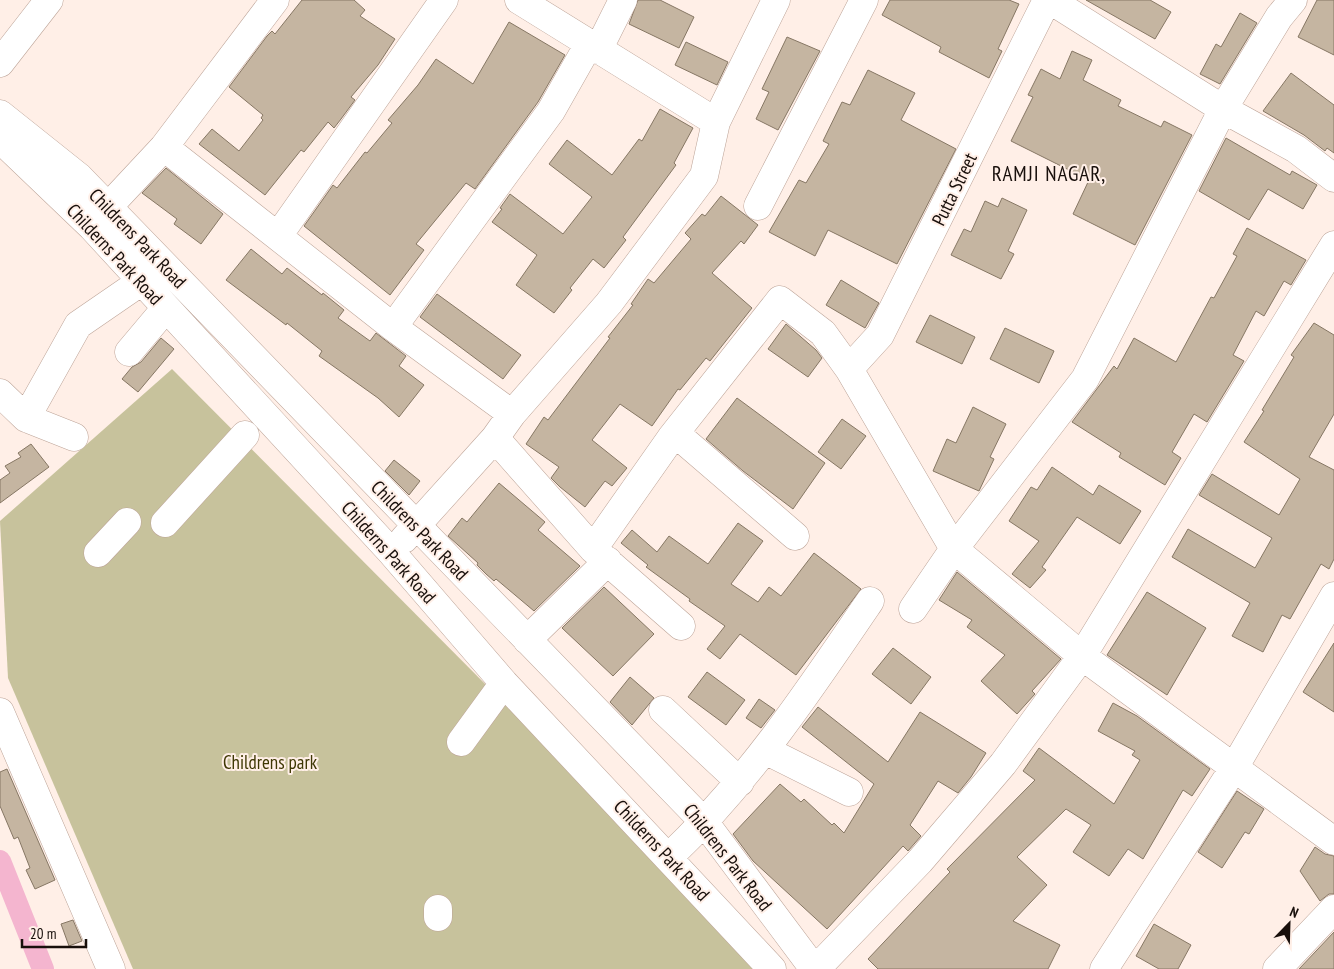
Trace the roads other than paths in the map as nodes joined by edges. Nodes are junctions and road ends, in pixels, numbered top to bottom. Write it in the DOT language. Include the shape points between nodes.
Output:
graph roads {
  1 [pos="49,0"];
  2 [pos="275,0"];
  3 [pos="444,0"];
  4 [pos="520,0"];
  5 [pos="623,0"];
  6 [pos="776,0"];
  7 [pos="864,0"];
  8 [pos="1049,0"];
  9 [pos="1292,0"];
  10 [pos="594,47"];
  11 [pos="0,63"];
  12 [pos="1223,109"];
  13 [pos="0,114"];
  14 [pos="716,122"];
  15 [pos="0,139"];
  16 [pos="164,147"];
  17 [pos="1334,178"];
  18 [pos="758,206"];
  19 [pos="108,207"];
  20 [pos="278,236"];
  21 [pos="1334,245"];
  22 [pos="142,282"];
  23 [pos="166,308"];
  24 [pos="393,327"];
  25 [pos="130,352"];
  26 [pos="849,369"];
  27 [pos="0,393"];
  28 [pos="512,414"];
  29 [pos="26,418"];
  30 [pos="675,433"];
  31 [pos="245,435"];
  32 [pos="74,437"];
  33 [pos="495,438"];
  34 [pos="127,522"];
  35 [pos="165,523"];
  36 [pos="415,525"];
  37 [pos="795,536"];
  38 [pos="954,549"];
  39 [pos="392,553"];
  40 [pos="98,554"];
  41 [pos="600,555"];
  42 [pos="1334,596"];
  43 [pos="870,601"];
  44 [pos="913,609"];
  45 [pos="681,626"];
  46 [pos="527,640"];
  47 [pos="1082,656"];
  48 [pos="504,683"];
  49 [pos="663,710"];
  50 [pos="0,712"];
  51 [pos="461,742"];
  52 [pos="765,750"];
  53 [pos="1234,768"];
  54 [pos="740,782"];
  55 [pos="849,792"];
  56 [pos="705,823"];
  57 [pos="1334,841"];
  58 [pos="669,857"];
  59 [pos="1334,909"];
  60 [pos="111,969"];
  61 [pos="772,969"];
  62 [pos="815,969"];
  63 [pos="1104,969"];
  64 [pos="1277,969"];
  1 -- 11 [label="street"];
  2 -- 16 [label="street"];
  3 -- 20 [label="street"];
  4 -- 10 [label="street"];
  5 -- 10 [label="street"];
  6 -- 14 [label="street"];
  7 -- 18 [label="street"];
  8 -- 12 [label="street"];
  8 -- 26 [label="street, Putta Street" via="880,336"];
  9 -- 12 [label="street"];
  10 -- 14 [label="street"];
  10 -- 24 [label="street"];
  12 -- 17 [label="street" via="1296,149"];
  12 -- 38 [label="street" via="1086,379"];
  13 -- 19 [label="street, Childrens Park Road" via="79,177"];
  14 -- 28 [label="street" via="704,176 609,303"];
  15 -- 22 [label="street, Childerns Park Road" via="92,227"];
  16 -- 19 [label="street"];
  16 -- 20 [label="street"];
  19 -- 36 [label="street, Childrens Park Road"];
  20 -- 24 [label="street"];
  21 -- 47 [label="street"];
  22 -- 23 [label="street, Childerns Park Road"];
  22 -- 29 [label="street" via="78,325"];
  23 -- 25 [label="street"];
  23 -- 39 [label="street, Childerns Park Road"];
  24 -- 28 [label="street"];
  26 -- 30 [label="street" via="823,333 780,300"];
  26 -- 38 [label="street"];
  27 -- 29 [label="street"];
  28 -- 33 [label="street"];
  29 -- 32 [label="street"];
  30 -- 37 [label="street"];
  30 -- 41 [label="street"];
  31 -- 35 [label="street"];
  33 -- 36 [label="street"];
  33 -- 41 [label="street"];
  34 -- 40 [label="street"];
  36 -- 39 [label="street"];
  36 -- 46 [label="street, Childrens Park Road"];
  38 -- 44 [label="street"];
  38 -- 47 [label="street"];
  39 -- 48 [label="street, Childerns Park Road"];
  41 -- 45 [label="street"];
  41 -- 46 [label="street"];
  42 -- 53 [label="street"];
  43 -- 52 [label="street"];
  46 -- 56 [label="street, Childrens Park Road"];
  47 -- 53 [label="street"];
  47 -- 62 [label="street" via="997,772 920,861"];
  48 -- 51 [label="street"];
  48 -- 58 [label="street, Childerns Park Road"];
  49 -- 54 [label="street"];
  50 -- 60 [label="street"];
  52 -- 54 [label="street"];
  52 -- 55 [label="street"];
  53 -- 57 [label="street"];
  53 -- 63 [label="street"];
  54 -- 56 [label="street"];
  56 -- 58 [label="street"];
  56 -- 62 [label="street, Childrens Park Road"];
  58 -- 61 [label="street, Childerns Park Road"];
  59 -- 64 [label="street"];
}
